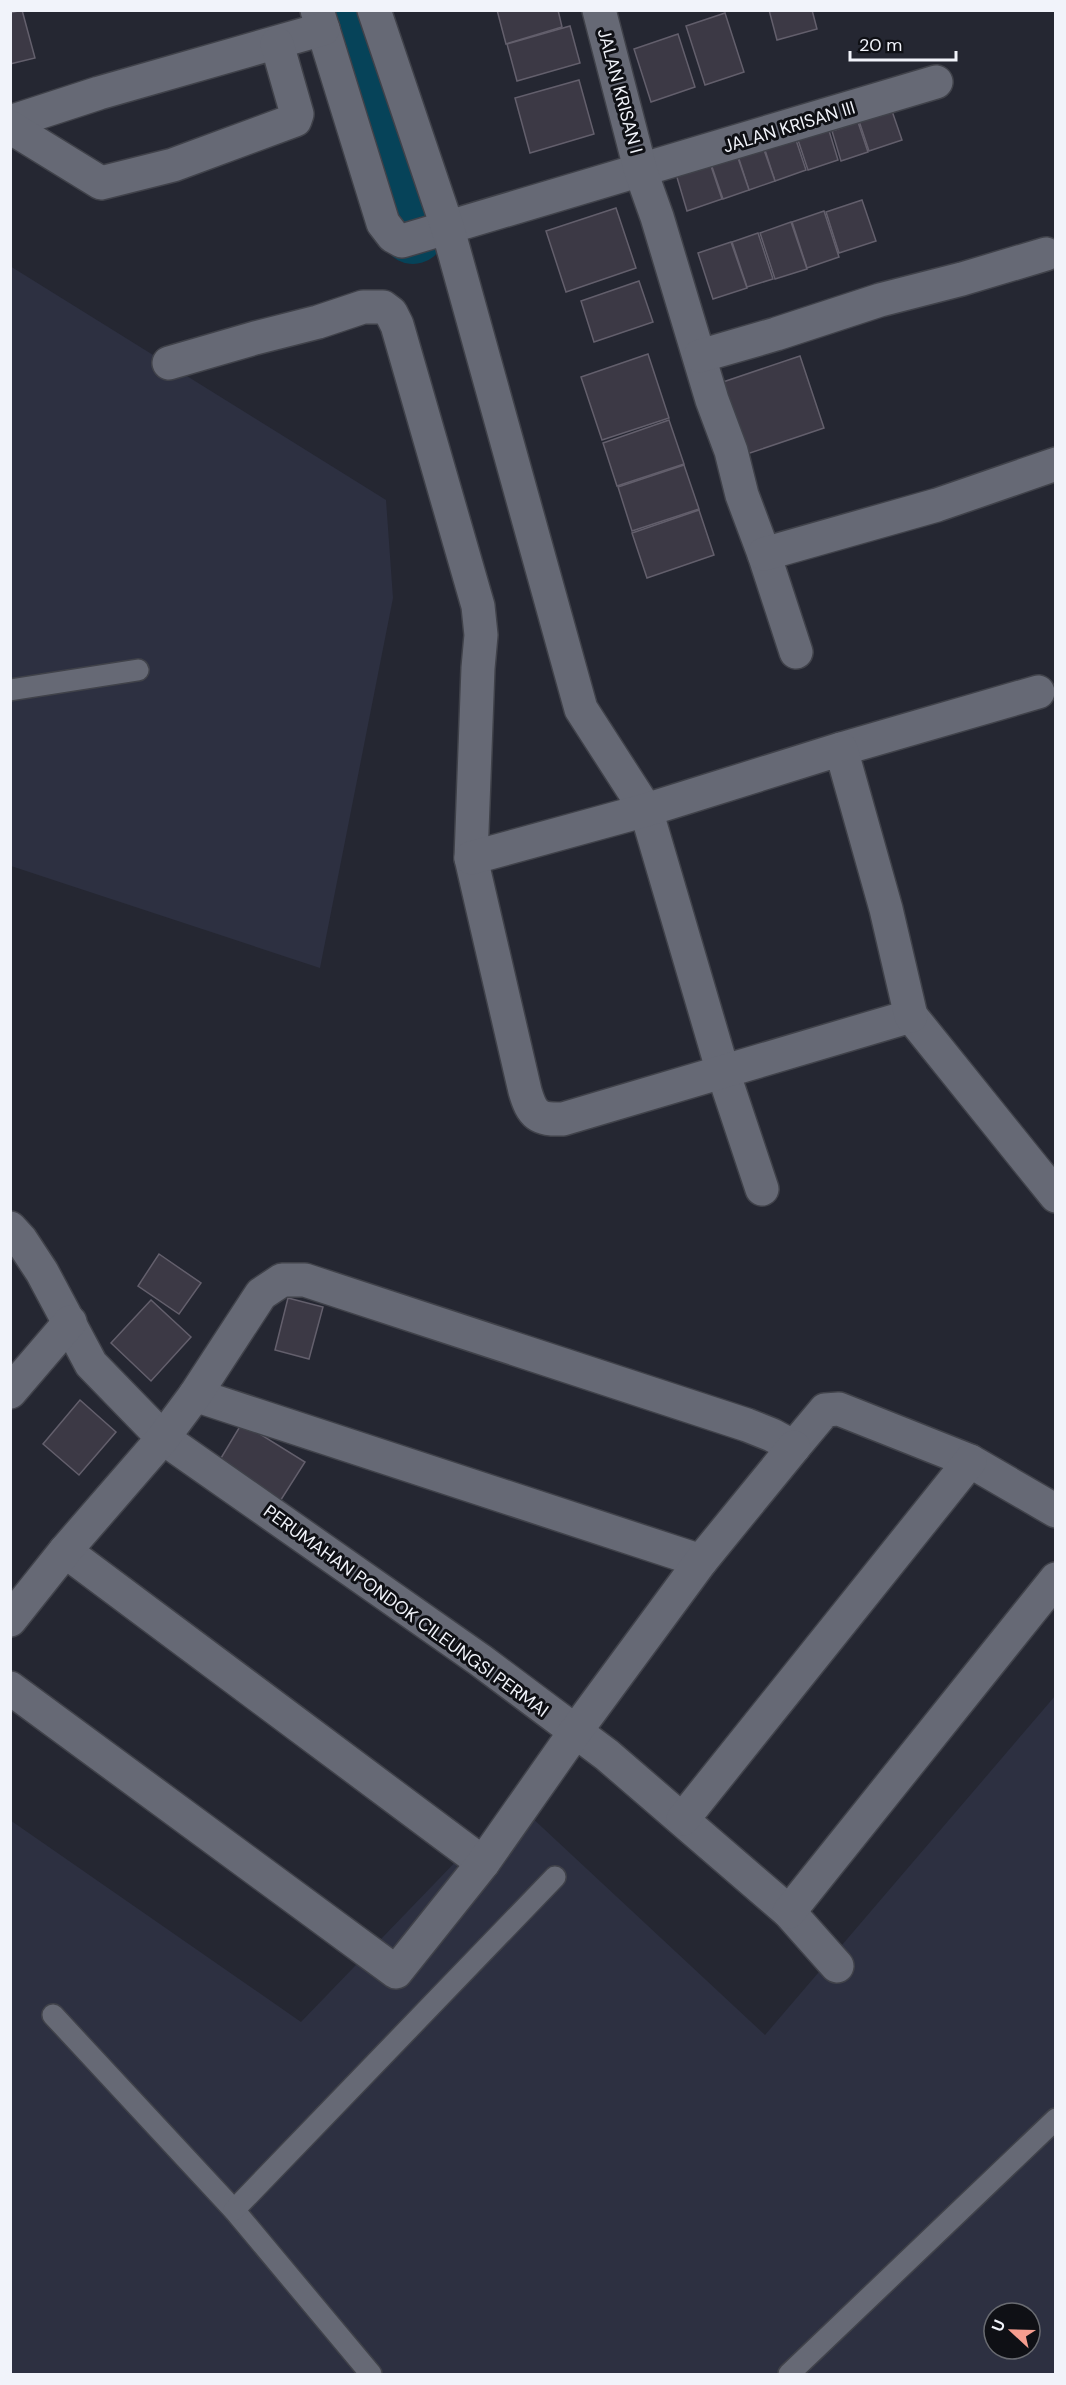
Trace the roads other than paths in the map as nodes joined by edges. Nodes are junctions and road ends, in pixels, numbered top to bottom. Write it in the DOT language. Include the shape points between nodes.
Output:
graph roads {
  1 [pos="374,10"];
  2 [pos="599,10"];
  3 [pos="320,20"];
  4 [pos="277,44"];
  5 [pos="936,82"];
  6 [pos="10,125"];
  7 [pos="641,172"];
  8 [pos="447,226"];
  9 [pos="1046,254"];
  10 [pos="700,356"];
  11 [pos="169,363"];
  12 [pos="1056,464"];
  13 [pos="764,554"];
  14 [pos="796,652"];
  15 [pos="138,670"];
  16 [pos="10,690"];
  17 [pos="1038,692"];
  18 [pos="841,749"];
  19 [pos="646,810"];
  20 [pos="471,858"];
  21 [pos="911,1016"];
  22 [pos="723,1072"];
  23 [pos="762,1189"];
  24 [pos="1056,1196"];
  25 [pos="10,1228"];
  26 [pos="70,1322"];
  27 [pos="10,1392"];
  28 [pos="195,1395"];
  29 [pos="163,1438"];
  30 [pos="794,1448"];
  31 [pos="970,1461"];
  32 [pos="1056,1512"];
  33 [pos="65,1551"];
  34 [pos="701,1561"];
  35 [pos="1056,1579"];
  36 [pos="10,1620"];
  37 [pos="10,1688"];
  38 [pos="575,1731"];
  39 [pos="683,1819"];
  40 [pos="483,1863"];
  41 [pos="555,1877"];
  42 [pos="789,1912"];
  43 [pos="837,1966"];
  44 [pos="53,2015"];
  45 [pos="1056,2119"];
  46 [pos="234,2210"];
  47 [pos="371,2374"];
  48 [pos="789,2374"];
  1 -- 8 [label="street"];
  2 -- 7 [label="street, JALAN KRISAN I"];
  3 -- 4 [label="street"];
  3 -- 8 [label="street, JALAN KRISAN III" via="383,223 402,241"];
  4 -- 6 [label="street" via="120,87"];
  4 -- 6 [label="street" via="297,114 295,120 173,165 101,183"];
  5 -- 7 [label="street, JALAN KRISAN III"];
  7 -- 8 [label="street, JALAN KRISAN III"];
  7 -- 10 [label="street, JALAN KRISAN I"];
  8 -- 19 [label="street" via="581,709"];
  9 -- 10 [label="street"];
  10 -- 13 [label="street, JALAN KRISAN I"];
  11 -- 20 [label="street" via="363,307 383,307 391,313 478,606 481,635"];
  12 -- 13 [label="street" via="937,505"];
  13 -- 14 [label="street, JALAN KRISAN I"];
  15 -- 16 [label="lane"];
  17 -- 18 [label="street"];
  18 -- 19 [label="street"];
  18 -- 21 [label="street"];
  19 -- 20 [label="street"];
  19 -- 22 [label="street"];
  20 -- 22 [label="street" via="525,1091 536,1114 546,1119 563,1119"];
  21 -- 22 [label="street"];
  21 -- 24 [label="street"];
  22 -- 23 [label="street"];
  25 -- 26 [label="street, PERUMAHAN PONDOK CILEUNGSI PERMAI" via="42,1272"];
  26 -- 27 [label="street"];
  26 -- 29 [label="street, PERUMAHAN PONDOK CILEUNGSI PERMAI" via="91,1364"];
  28 -- 29 [label="street"];
  28 -- 30 [label="street" via="261,1294 282,1280 305,1281 747,1425"];
  28 -- 34 [label="street"];
  29 -- 33 [label="street"];
  29 -- 38 [label="street, PERUMAHAN PONDOK CILEUNGSI PERMAI"];
  30 -- 31 [label="street" via="825,1410 839,1409"];
  30 -- 34 [label="street"];
  31 -- 32 [label="street"];
  31 -- 39 [label="street"];
  33 -- 36 [label="street"];
  33 -- 40 [label="street"];
  34 -- 38 [label="street"];
  35 -- 42 [label="street"];
  37 -- 40 [label="street" via="396,1972"];
  38 -- 39 [label="street, PERUMAHAN PONDOK CILEUNGSI PERMAI"];
  38 -- 40 [label="street"];
  39 -- 42 [label="street, PERUMAHAN PONDOK CILEUNGSI PERMAI"];
  41 -- 46 [label="lane"];
  42 -- 43 [label="street, PERUMAHAN PONDOK CILEUNGSI PERMAI"];
  44 -- 46 [label="lane"];
  45 -- 48 [label="lane"];
  46 -- 47 [label="lane"];
}
